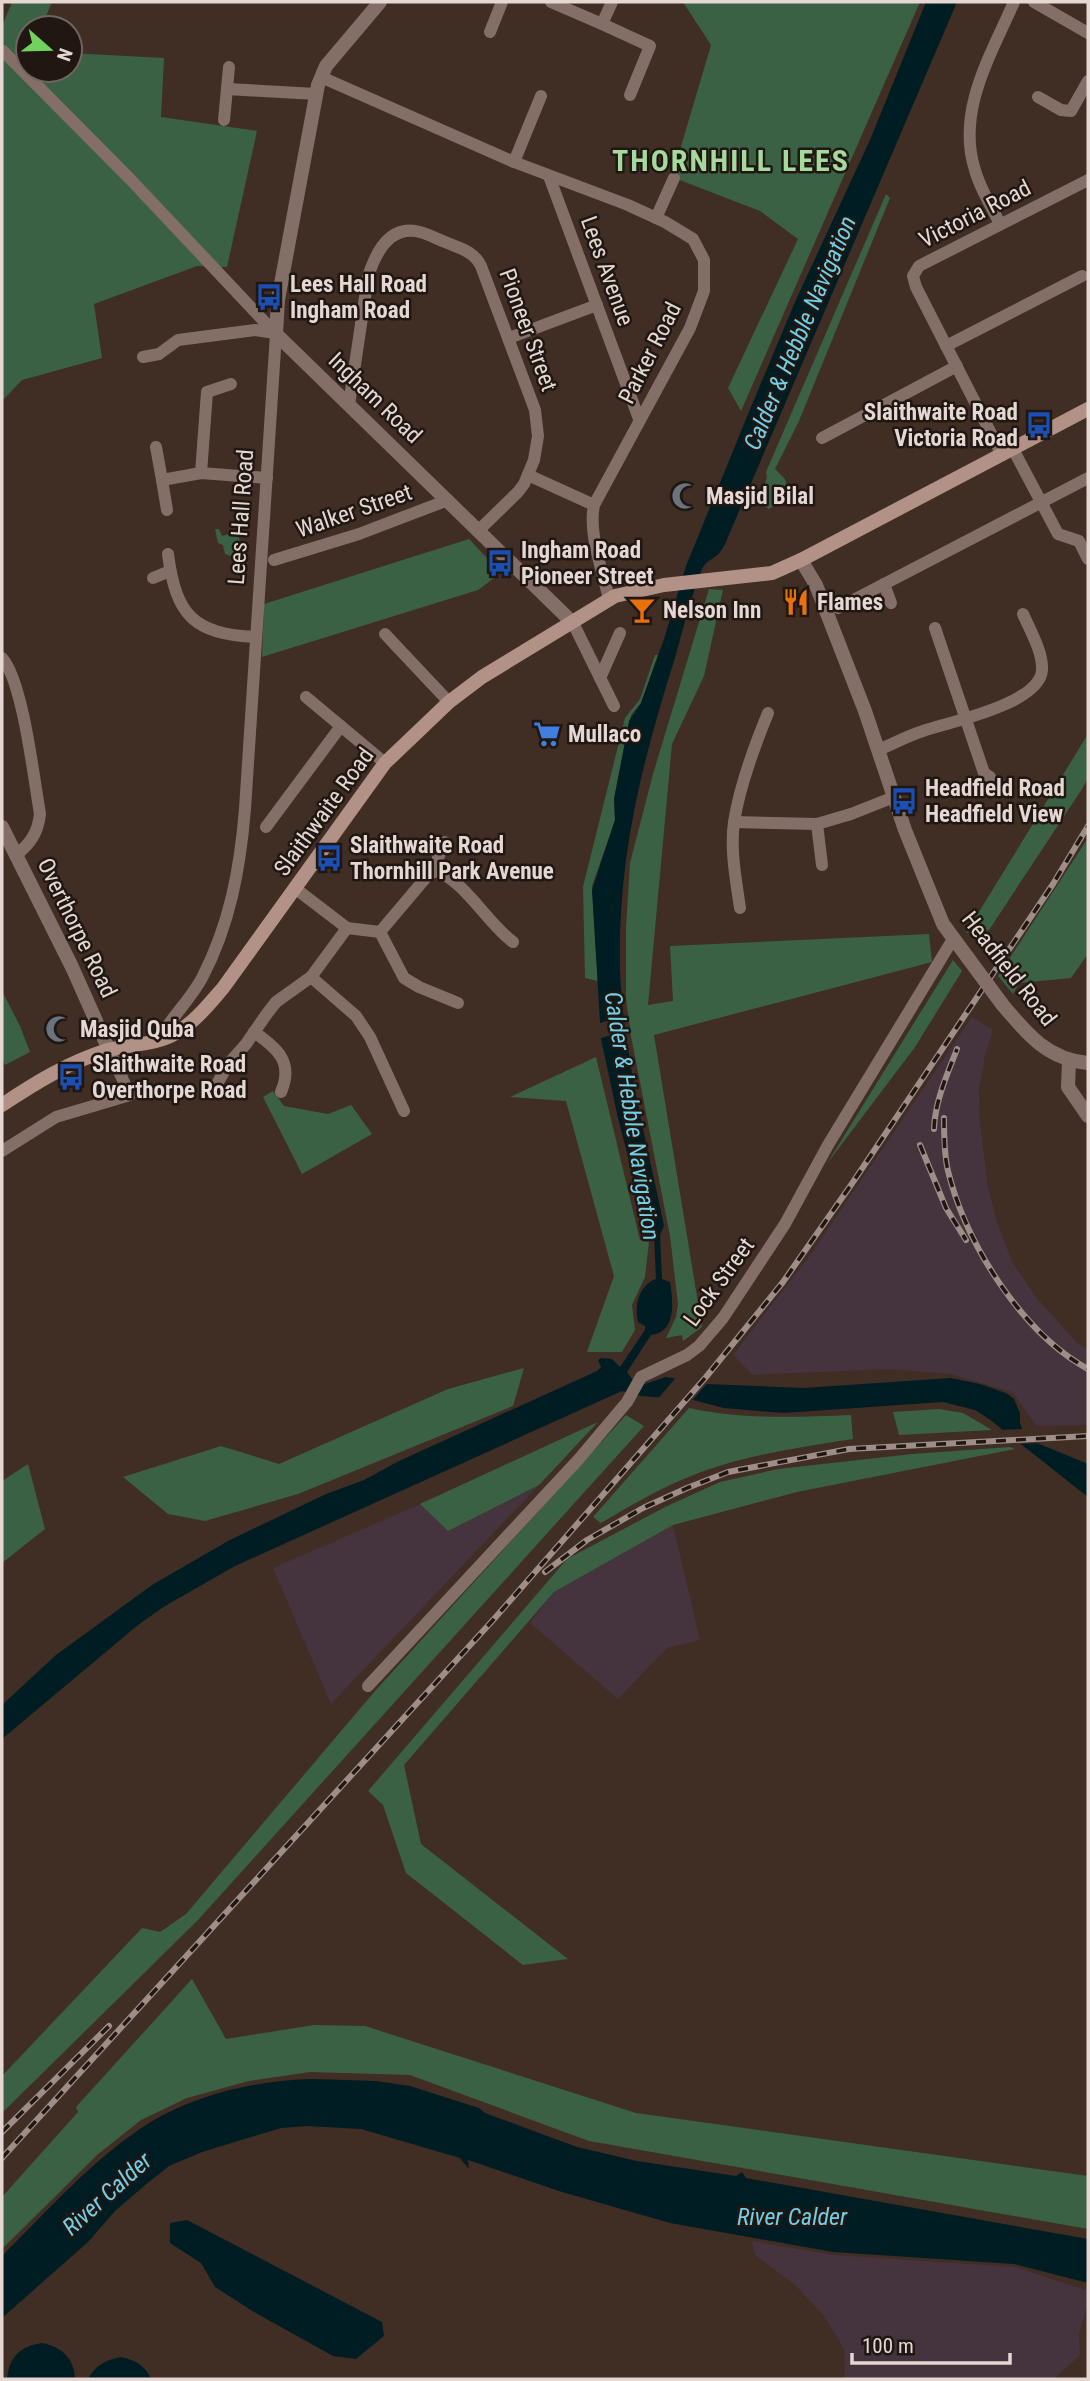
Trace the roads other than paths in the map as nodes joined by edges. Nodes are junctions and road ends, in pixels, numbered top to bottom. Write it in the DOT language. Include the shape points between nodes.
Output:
graph roads {
  1 [pos="380,2"];
  2 [pos="502,2"];
  3 [pos="551,2"];
  4 [pos="611,2"];
  5 [pos="1014,2"];
  6 [pos="1034,2"];
  7 [pos="602,24"];
  8 [pos="490,32"];
  9 [pos="1088,33"];
  10 [pos="3,51"];
  11 [pos="229,67"];
  12 [pos="321,77"];
  13 [pos="1088,81"];
  14 [pos="227,89"];
  15 [pos="316,94"];
  16 [pos="630,94"];
  17 [pos="541,96"];
  18 [pos="1038,97"];
  19 [pos="224,120"];
  20 [pos="514,162"];
  21 [pos="549,176"];
  22 [pos="674,178"];
  23 [pos="1088,180"];
  24 [pos="656,218"];
  25 [pos="1000,224"];
  26 [pos="1082,275"];
  27 [pos="597,305"];
  28 [pos="276,334"];
  29 [pos="509,338"];
  30 [pos="946,346"];
  31 [pos="143,357"];
  32 [pos="957,366"];
  33 [pos="231,384"];
  34 [pos="349,405"];
  35 [pos="1088,409"];
  36 [pos="639,419"];
  37 [pos="822,438"];
  38 [pos="156,447"];
  39 [pos="1008,452"];
  40 [pos="201,473"];
  41 [pos="528,475"];
  42 [pos="267,478"];
  43 [pos="1088,478"];
  44 [pos="162,480"];
  45 [pos="448,500"];
  46 [pos="1040,503"];
  47 [pos="594,505"];
  48 [pos="167,510"];
  49 [pos="478,531"];
  50 [pos="168,554"];
  51 [pos="1088,559"];
  52 [pos="274,560"];
  53 [pos="801,560"];
  54 [pos="170,571"];
  55 [pos="153,578"];
  56 [pos="884,584"];
  57 [pos="609,600"];
  58 [pos="891,603"];
  59 [pos="838,608"];
  60 [pos="1023,614"];
  61 [pos="573,623"];
  62 [pos="935,628"];
  63 [pos="621,633"];
  64 [pos="385,634"];
  65 [pos="256,637"];
  66 [pos="2,658"];
  67 [pos="600,678"];
  68 [pos="306,697"];
  69 [pos="449,702"];
  70 [pos="614,706"];
  71 [pos="768,713"];
  72 [pos="967,718"];
  73 [pos="341,726"];
  74 [pos="878,750"];
  75 [pos="385,763"];
  76 [pos="990,777"];
  77 [pos="894,797"];
  78 [pos="734,822"];
  79 [pos="817,824"];
  80 [pos="2,827"];
  81 [pos="267,827"];
  82 [pos="445,842"];
  83 [pos="16,855"];
  84 [pos="822,865"];
  85 [pos="436,871"];
  86 [pos="296,890"];
  87 [pos="740,908"];
  88 [pos="347,928"];
  89 [pos="380,932"];
  90 [pos="953,939"];
  91 [pos="513,942"];
  92 [pos="312,977"];
  93 [pos="458,1003"];
  94 [pos="254,1032"];
  95 [pos="158,1040"];
  96 [pos="109,1050"];
  97 [pos="1069,1061"];
  98 [pos="1088,1063"];
  99 [pos="217,1092"];
  100 [pos="281,1092"];
  101 [pos="2,1105"];
  102 [pos="404,1111"];
  103 [pos="1088,1116"];
  104 [pos="2,1151"];
  105 [pos="368,1686"];
  1 -- 12 [label="street, Lees Hall Road"];
  2 -- 8 [label="street"];
  3 -- 7 [label="street"];
  4 -- 7 [label="street"];
  5 -- 25 [label="street" via="976,89 970,114 975,171"];
  6 -- 9 [label="street"];
  7 -- 16 [label="street" via="650,46"];
  10 -- 28 [label="street, Ingham Road"];
  11 -- 14 [label="street"];
  12 -- 15 [label="street, Lees Hall Road"];
  12 -- 20 [label="street, Parker Road"];
  13 -- 18 [label="street" via="1071,111"];
  14 -- 15 [label="street"];
  14 -- 19 [label="street"];
  15 -- 28 [label="street, Lees Hall Road" via="278,300"];
  17 -- 20 [label="street"];
  20 -- 21 [label="street, Parker Road"];
  21 -- 24 [label="street, Parker Road"];
  21 -- 27 [label="street, Lees Avenue"];
  22 -- 24 [label="street"];
  23 -- 25 [label="street, Victoria Road"];
  24 -- 36 [label="street, Parker Road" via="692,239 704,260 704,291 690,328"];
  25 -- 30 [label="street, Victoria Road" via="919,266 913,276"];
  26 -- 30 [label="street"];
  27 -- 29 [label="street"];
  27 -- 36 [label="street, Lees Avenue"];
  28 -- 31 [label="street" via="255,330 178,340 159,355"];
  28 -- 34 [label="street, Ingham Road"];
  28 -- 42 [label="street, Lees Hall Road"];
  29 -- 34 [label="street, Pioneer Street" via="475,256 419,232 395,236 377,251 368,277"];
  29 -- 41 [label="street, Pioneer Street" via="535,410 537,448"];
  30 -- 32 [label="street, Victoria Road"];
  32 -- 37 [label="street"];
  32 -- 39 [label="street, Victoria Road"];
  33 -- 40 [label="street" via="207,392"];
  34 -- 45 [label="street, Ingham Road"];
  35 -- 39 [label="main road, Slaithwaite Road"];
  36 -- 47 [label="street, Parker Road"];
  38 -- 44 [label="street"];
  39 -- 46 [label="street, Victoria Road"];
  39 -- 53 [label="main road, Slaithwaite Road"];
  40 -- 42 [label="street"];
  40 -- 44 [label="street"];
  41 -- 47 [label="street"];
  41 -- 49 [label="street, Pioneer Street" via="518,492"];
  42 -- 65 [label="street, Lees Hall Road"];
  43 -- 46 [label="street"];
  44 -- 48 [label="street"];
  45 -- 49 [label="street, Ingham Road"];
  45 -- 52 [label="street, Walker Street"];
  46 -- 51 [label="street, Victoria Road" via="1058,534 1079,541"];
  46 -- 56 [label="street"];
  47 -- 57 [label="street" via="594,531"];
  49 -- 61 [label="street, Ingham Road"];
  50 -- 54 [label="street"];
  53 -- 57 [label="main road, Slaithwaite Road" via="772,573 664,585"];
  53 -- 74 [label="street, Headfield Road" via="816,585"];
  54 -- 55 [label="street"];
  54 -- 65 [label="street" via="183,606 199,624 222,635"];
  56 -- 58 [label="street"];
  56 -- 59 [label="street"];
  57 -- 61 [label="main road, Slaithwaite Road"];
  60 -- 72 [label="street" via="1042,671 1036,683 1018,698"];
  61 -- 67 [label="street"];
  61 -- 69 [label="main road, Slaithwaite Road"];
  62 -- 72 [label="street"];
  63 -- 67 [label="street"];
  64 -- 69 [label="street"];
  65 -- 95 [label="street, Lees Hall Road" via="240,867 222,932 201,980"];
  66 -- 83 [label="street" via="12,673 18,697 40,814 31,843"];
  67 -- 70 [label="street"];
  68 -- 73 [label="street"];
  69 -- 75 [label="main road, Slaithwaite Road"];
  71 -- 78 [label="street"];
  72 -- 74 [label="street"];
  72 -- 76 [label="street" via="984,773"];
  73 -- 75 [label="street"];
  73 -- 81 [label="street"];
  74 -- 77 [label="street, Headfield Road"];
  75 -- 86 [label="main road, Slaithwaite Road"];
  77 -- 79 [label="street"];
  77 -- 90 [label="street, Headfield Road"];
  78 -- 79 [label="street"];
  78 -- 87 [label="street"];
  79 -- 84 [label="street"];
  80 -- 83 [label="street, Overthorpe Road"];
  82 -- 85 [label="street"];
  83 -- 96 [label="street, Overthorpe Road"];
  85 -- 89 [label="street"];
  85 -- 91 [label="street" via="449,878"];
  86 -- 88 [label="street"];
  86 -- 95 [label="main road, Slaithwaite Road" via="194,1020"];
  88 -- 89 [label="street"];
  88 -- 92 [label="street"];
  89 -- 93 [label="street" via="404,978"];
  90 -- 97 [label="street, Headfield Road, bridge" via="1026,1034"];
  90 -- 105 [label="street, Lock Street" via="772,1246 723,1318 687,1355 641,1377 627,1402 578,1460"];
  92 -- 94 [label="street" via="276,1002"];
  92 -- 102 [label="street" via="355,1016 370,1037"];
  94 -- 99 [label="street" via="230,1062"];
  94 -- 100 [label="street" via="279,1051 285,1083"];
  95 -- 96 [label="main road, Slaithwaite Road"];
  96 -- 101 [label="main road, Slaithwaite Road" via="66,1066"];
  96 -- 104 [label="street" via="130,1094 56,1117"];
  97 -- 98 [label="street, Headfield Road"];
  97 -- 103 [label="street" via="1068,1087"];
}
